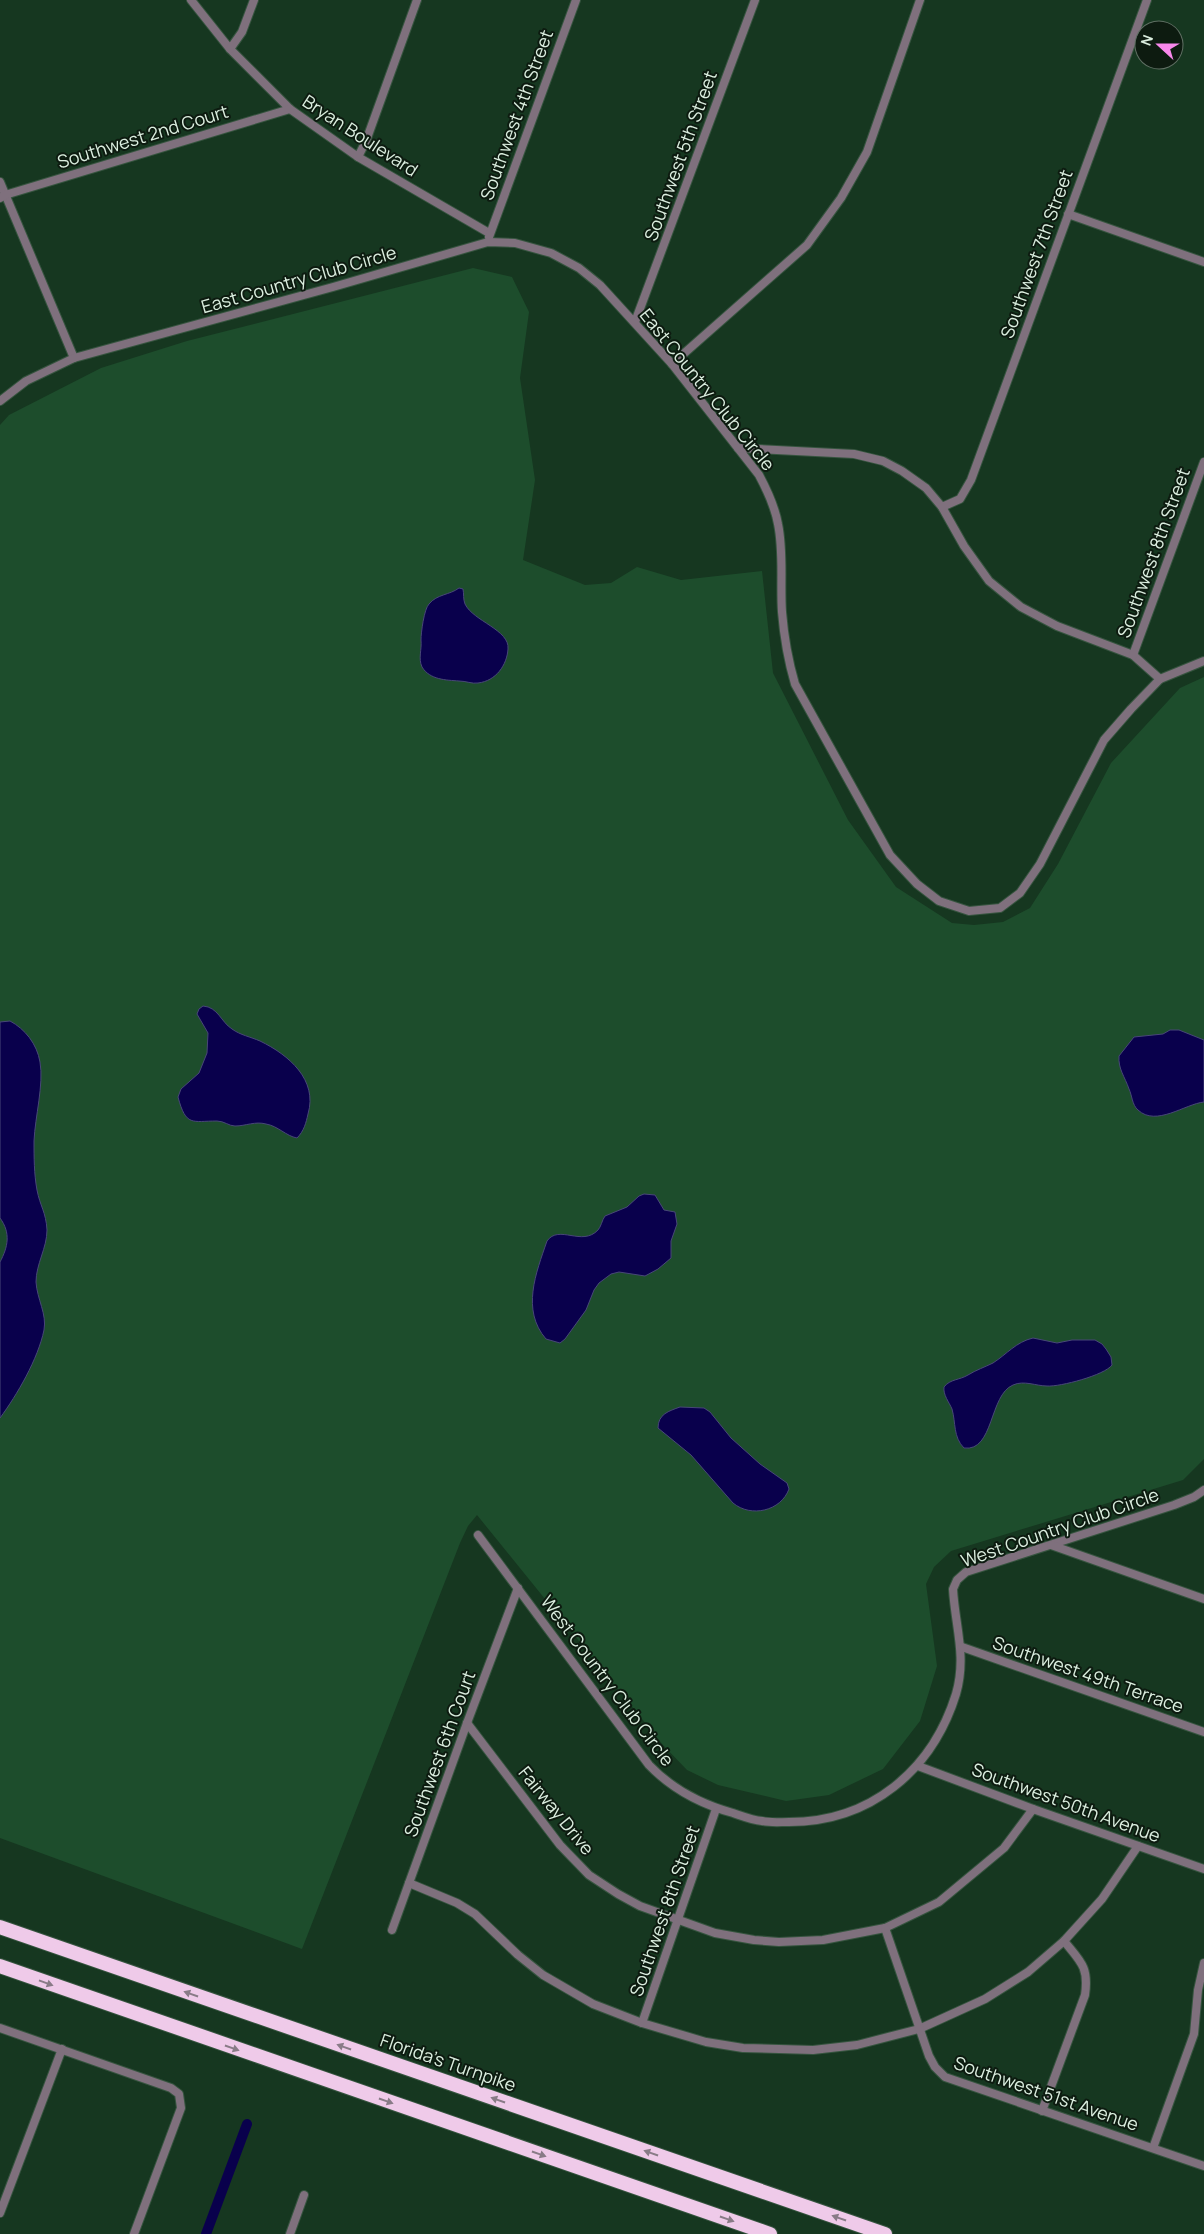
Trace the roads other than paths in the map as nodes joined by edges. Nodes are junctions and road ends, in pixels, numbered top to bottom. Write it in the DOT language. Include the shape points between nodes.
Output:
graph roads {
  1 [pos="192,0"];
  2 [pos="254,0"];
  3 [pos="417,0"];
  4 [pos="576,0"];
  5 [pos="755,0"];
  6 [pos="920,0"];
  7 [pos="1147,0"];
  8 [pos="230,49"];
  9 [pos="290,109"];
  10 [pos="358,157"];
  11 [pos="0,182"];
  12 [pos="3,196"];
  13 [pos="1068,214"];
  14 [pos="489,233"];
  15 [pos="488,242"];
  16 [pos="1204,262"];
  17 [pos="635,322"];
  18 [pos="74,358"];
  19 [pos="672,364"];
  20 [pos="0,401"];
  21 [pos="738,448"];
  22 [pos="1204,462"];
  23 [pos="942,506"];
  24 [pos="1133,655"];
  25 [pos="1204,661"];
  26 [pos="1160,679"];
  27 [pos="1204,1490"];
  28 [pos="478,1535"];
  29 [pos="1051,1545"];
  30 [pos="518,1588"];
  31 [pos="1204,1599"];
  32 [pos="962,1646"];
  33 [pos="466,1723"];
  34 [pos="1204,1732"];
  35 [pos="918,1766"];
  36 [pos="716,1809"];
  37 [pos="1033,1809"];
  38 [pos="1138,1846"];
  39 [pos="1204,1868"];
  40 [pos="409,1883"];
  41 [pos="678,1920"];
  42 [pos="0,1927"];
  43 [pos="885,1928"];
  44 [pos="392,1930"];
  45 [pos="1064,1941"];
  46 [pos="1204,1963"];
  47 [pos="0,1966"];
  48 [pos="642,2023"];
  49 [pos="0,2028"];
  50 [pos="919,2029"];
  51 [pos="62,2049"];
  52 [pos="1042,2111"];
  53 [pos="1153,2148"];
  54 [pos="1204,2166"];
  55 [pos="304,2195"];
  56 [pos="0,2213"];
  57 [pos="134,2234"];
  58 [pos="290,2234"];
  59 [pos="770,2234"];
  60 [pos="885,2234"];
  1 -- 8 [label="street, Bryan Boulevard"];
  2 -- 8 [label="street" via="242,32"];
  3 -- 10 [label="street"];
  4 -- 14 [label="street, Southwest 4th Street"];
  5 -- 17 [label="street, Southwest 5th Street"];
  6 -- 19 [label="street" via="867,152 841,198 807,245"];
  7 -- 13 [label="street, Southwest 7th Street"];
  8 -- 9 [label="street, Bryan Boulevard"];
  9 -- 10 [label="street, Bryan Boulevard"];
  9 -- 12 [label="street, Southwest 2nd Court"];
  10 -- 14 [label="street, Bryan Boulevard"];
  11 -- 12 [label="street"];
  12 -- 18 [label="street"];
  13 -- 16 [label="street"];
  13 -- 23 [label="street, Southwest 7th Street" via="971,480 960,500"];
  14 -- 15 [label="street, Southwest 4th Street"];
  15 -- 17 [label="street, East Country Club Circle" via="515,243 551,252 600,285"];
  15 -- 18 [label="street, East Country Club Circle"];
  17 -- 19 [label="street, East Country Club Circle"];
  18 -- 20 [label="street, East Country Club Circle" via="26,381"];
  19 -- 21 [label="street, East Country Club Circle"];
  21 -- 23 [label="street" via="854,454 883,461 926,488"];
  21 -- 26 [label="street, East Country Club Circle" via="759,475 778,524 782,612 787,656 795,684 890,855 917,884 939,900 969,911 1000,908 1020,893 1040,864 1104,740"];
  22 -- 24 [label="street, Southwest 8th Street"];
  23 -- 24 [label="street" via="964,546 989,581 1021,607 1057,626"];
  24 -- 26 [label="street"];
  25 -- 26 [label="street, East Country Club Circle"];
  27 -- 29 [label="street, West Country Club Circle" via="1174,1505"];
  28 -- 30 [label="street, West Country Club Circle"];
  29 -- 31 [label="street"];
  29 -- 32 [label="street, West Country Club Circle" via="966,1572 957,1580 953,1589"];
  30 -- 33 [label="street, Southwest 6th Court"];
  30 -- 36 [label="street, West Country Club Circle" via="649,1766 683,1794"];
  32 -- 34 [label="street, Southwest 49th Terrace"];
  32 -- 35 [label="street, West Country Club Circle" via="956,1692 947,1718"];
  33 -- 40 [label="street, Southwest 6th Court"];
  33 -- 41 [label="street, Fairway Drive" via="560,1845 589,1874 618,1894"];
  35 -- 36 [label="street, West Country Club Circle" via="893,1789 856,1809 811,1822 763,1822"];
  35 -- 37 [label="street, Southwest 50th Avenue"];
  36 -- 41 [label="street, Southwest 8th Street"];
  37 -- 38 [label="street, Southwest 50th Avenue"];
  37 -- 43 [label="street, Fairway Drive" via="1004,1848 940,1902"];
  38 -- 39 [label="street, Southwest 50th Avenue"];
  38 -- 45 [label="street" via="1102,1899"];
  40 -- 44 [label="street, Southwest 6th Court"];
  40 -- 48 [label="street" via="475,1914 543,1975 593,2004"];
  41 -- 43 [label="street, Fairway Drive" via="715,1933 779,1942 823,1940"];
  41 -- 48 [label="street, Southwest 8th Street"];
  60 -- 42 [label="highway, Florida's Turnpike, one-way"];
  43 -- 50 [label="street, Southwest 51st Avenue"];
  45 -- 50 [label="street" via="1028,1972 985,1999"];
  45 -- 52 [label="street" via="1084,1967 1087,1979 1085,1995"];
  46 -- 53 [label="street" via="1194,2034"];
  47 -- 59 [label="highway, one-way"];
  48 -- 50 [label="street" via="706,2042 785,2050 857,2045"];
  49 -- 51 [label="street"];
  50 -- 52 [label="street, Southwest 51st Avenue" via="934,2066 945,2077"];
  51 -- 56 [label="street"];
  51 -- 57 [label="street" via="171,2088 179,2094 181,2108"];
  52 -- 53 [label="street, Southwest 51st Avenue"];
  53 -- 54 [label="street, Southwest 51st Avenue"];
  55 -- 58 [label="street"];
}
